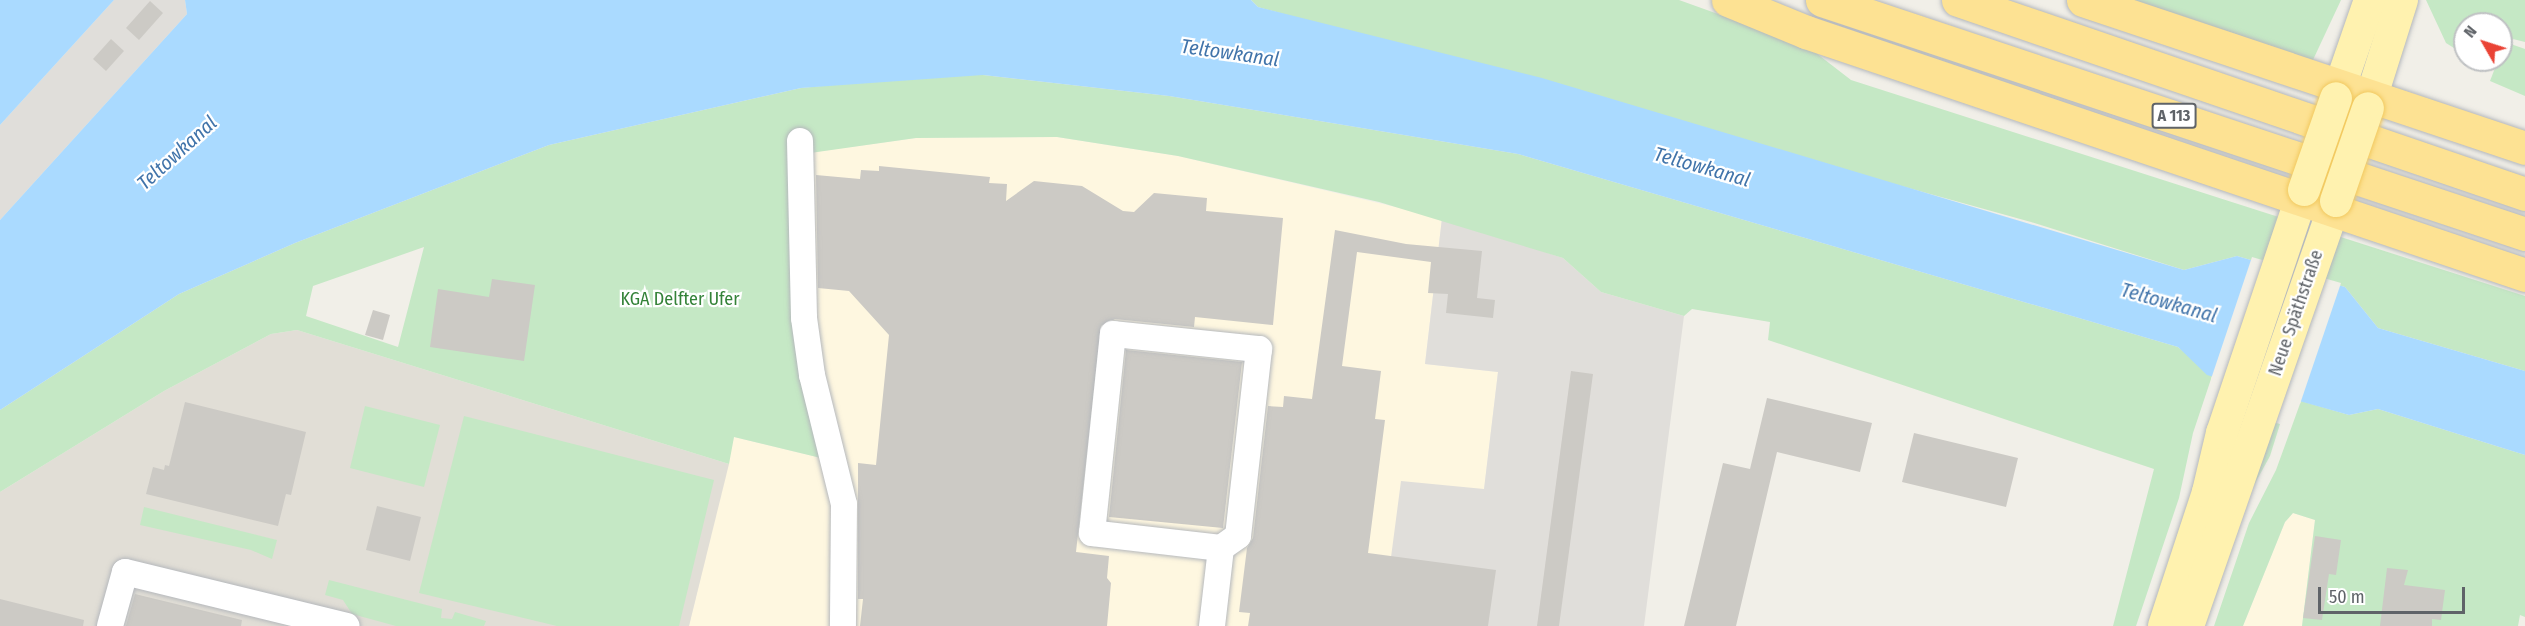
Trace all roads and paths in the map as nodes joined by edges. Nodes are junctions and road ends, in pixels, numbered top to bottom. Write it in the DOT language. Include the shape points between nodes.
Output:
graph roads {
  1 [pos="1728,0"];
  2 [pos="1822,0"];
  3 [pos="1958,0"];
  4 [pos="2083,0"];
  5 [pos="2370,0"];
  6 [pos="2402,0"];
  7 [pos="2338,91"];
  8 [pos="2370,102"];
  9 [pos="800,141"];
  10 [pos="2525,148"];
  11 [pos="2303,194"];
  12 [pos="2525,194"];
  13 [pos="2335,205"];
  14 [pos="2525,234"];
  15 [pos="2525,275"];
  16 [pos="2245,412"];
  17 [pos="1221,548"];
  18 [pos="110,626"];
  19 [pos="346,626"];
  20 [pos="843,626"];
  21 [pos="1212,626"];
  22 [pos="2163,626"];
  23 [pos="2188,626"];
  1 -- 11 [label="highway" via="1806,32"];
  2 -- 14 [label="highway, A 113"];
  3 -- 12 [label="highway, A 113"];
  4 -- 7 [label="highway"];
  5 -- 7 [label="main road, Neue Späthstraße"];
  6 -- 8 [label="main road, Neue Späthstraße"];
  7 -- 8 [label="highway"];
  7 -- 11 [label="main road, Neue Späthstraße, bridge"];
  8 -- 10 [label="highway"];
  8 -- 13 [label="main road, Neue Späthstraße, bridge"];
  9 -- 20 [label="lane" via="806,329 812,375 844,504"];
  11 -- 13 [label="highway"];
  11 -- 16 [label="main road, Neue Späthstraße" via="2287,242"];
  13 -- 15 [label="highway"];
  13 -- 16 [label="main road, Neue Späthstraße"];
  16 -- 22 [label="main road, Neue Späthstraße" via="2208,492"];
  16 -- 23 [label="main road, Neue Späthstraße"];
  17 -- 17 [label="lane" via="1238,536 1259,349 1113,334 1092,533"];
  17 -- 21 [label="lane"];
  18 -- 19 [label="lane" via="125,572"];
}
